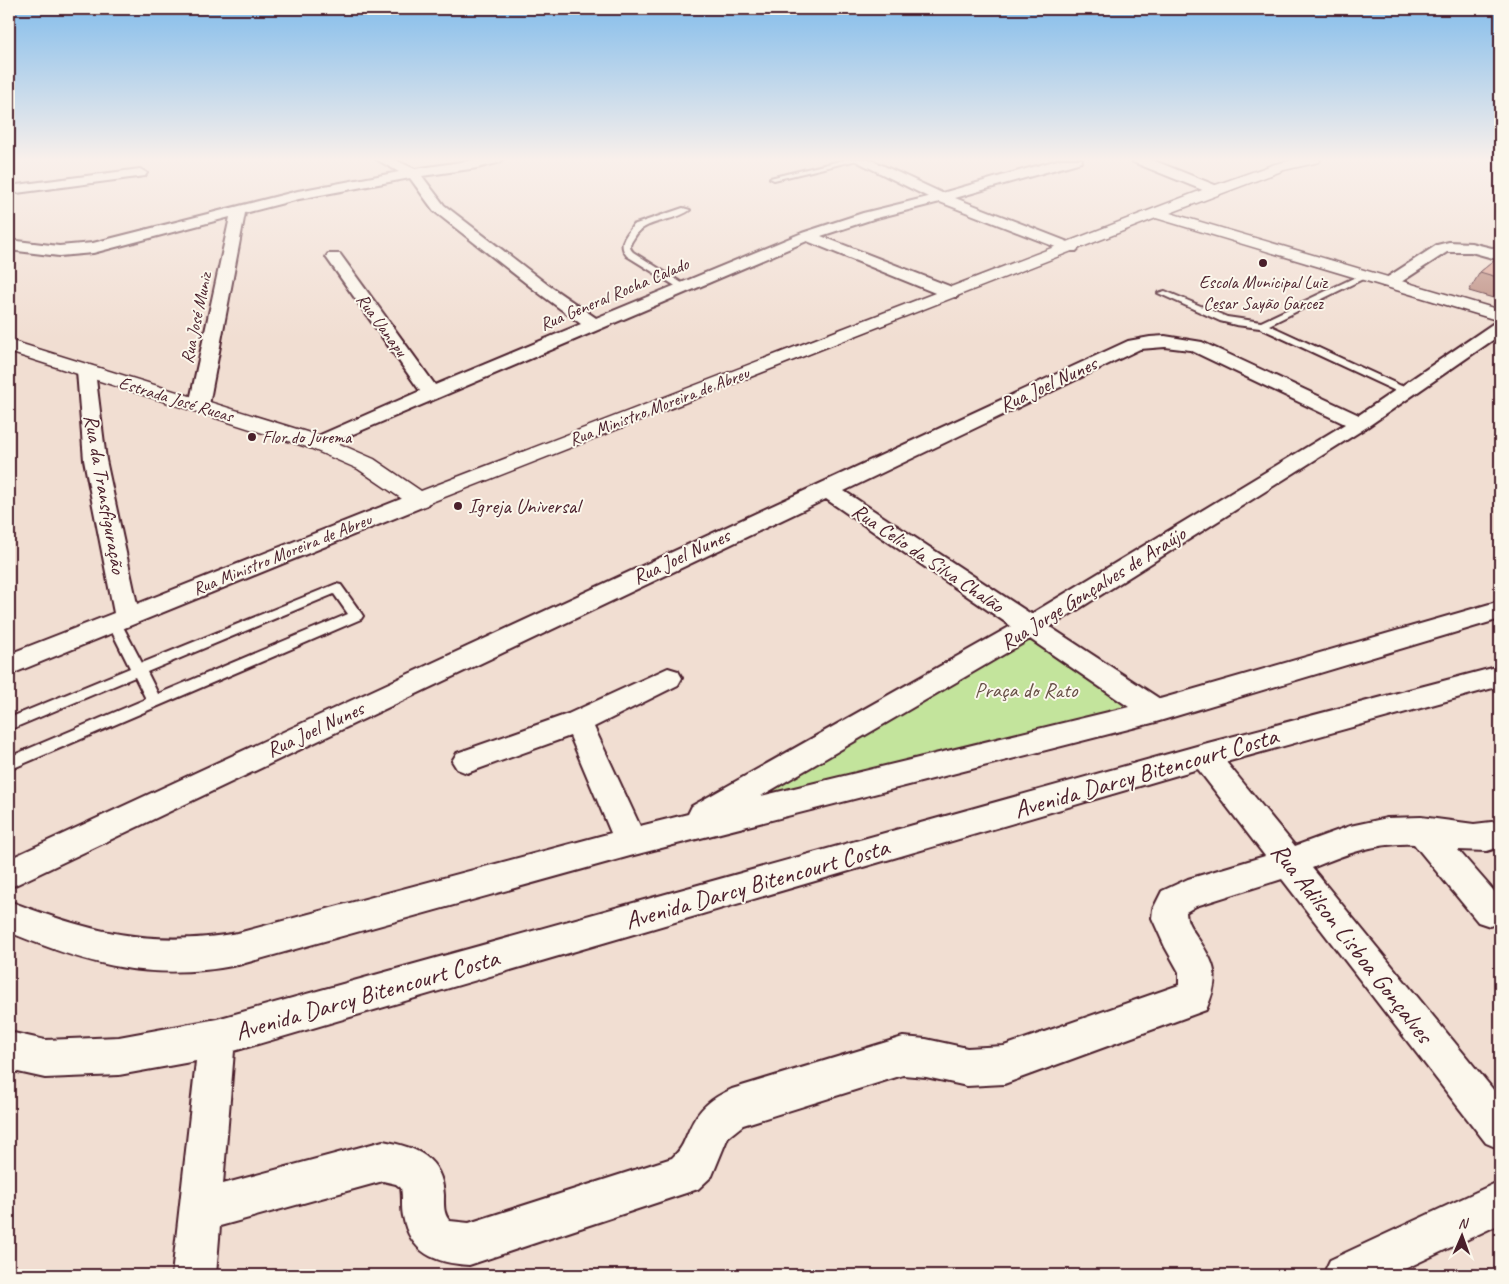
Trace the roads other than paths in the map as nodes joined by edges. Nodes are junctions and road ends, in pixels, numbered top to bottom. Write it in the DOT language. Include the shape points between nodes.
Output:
graph roads {
  1 [pos="202,219"];
  2 [pos="237,219"];
  3 [pos="452,219"];
  4 [pos="660,219"];
  5 [pos="859,219"];
  6 [pos="995,219"];
  7 [pos="1145,219"];
  8 [pos="1174,219"];
  9 [pos="807,236"];
  10 [pos="9,245"];
  11 [pos="1071,248"];
  12 [pos="1500,255"];
  13 [pos="334,257"];
  14 [pos="1365,276"];
  15 [pos="1389,283"];
  16 [pos="682,287"];
  17 [pos="951,293"];
  18 [pos="1162,293"];
  19 [pos="1500,316"];
  20 [pos="594,325"];
  21 [pos="1262,325"];
  22 [pos="1500,327"];
  23 [pos="9,346"];
  24 [pos="86,371"];
  25 [pos="1406,392"];
  26 [pos="431,393"];
  27 [pos="199,406"];
  28 [pos="1360,423"];
  29 [pos="318,444"];
  30 [pos="825,488"];
  31 [pos="419,500"];
  32 [pos="1500,610"];
  33 [pos="121,619"];
  34 [pos="1030,627"];
  35 [pos="9,665"];
  36 [pos="139,670"];
  37 [pos="1500,676"];
  38 [pos="668,678"];
  39 [pos="155,702"];
  40 [pos="1156,711"];
  41 [pos="578,722"];
  42 [pos="9,724"];
  43 [pos="1204,756"];
  44 [pos="467,761"];
  45 [pos="9,764"];
  46 [pos="1421,830"];
  47 [pos="675,832"];
  48 [pos="1500,834"];
  49 [pos="630,842"];
  50 [pos="1289,862"];
  51 [pos="9,874"];
  52 [pos="1490,911"];
  53 [pos="9,916"];
  54 [pos="217,1038"];
  55 [pos="9,1051"];
  56 [pos="1500,1129"];
  57 [pos="1500,1202"];
  58 [pos="200,1211"];
  59 [pos="194,1275"];
  60 [pos="1345,1275"];
  1 -- 10 [label="street" via="102,246 69,251"];
  2 -- 27 [label="street, Rua José Muniz"];
  3 -- 20 [label="street"];
  4 -- 16 [label="lane" via="636,227 626,249"];
  5 -- 9 [label="street, Rua General Rocha Calado"];
  6 -- 11 [label="street"];
  7 -- 11 [label="street, Rua Ministro Moreira de Abreu"];
  8 -- 14 [label="street"];
  9 -- 16 [label="street, Rua General Rocha Calado"];
  9 -- 17 [label="street"];
  11 -- 17 [label="street, Rua Ministro Moreira de Abreu"];
  12 -- 15 [label="street" via="1469,247 1448,246"];
  13 -- 26 [label="street, Rua Uanapu"];
  14 -- 15 [label="street"];
  14 -- 21 [label="lane"];
  15 -- 19 [label="street"];
  16 -- 20 [label="street, Rua General Rocha Calado"];
  17 -- 31 [label="street, Rua Ministro Moreira de Abreu"];
  18 -- 21 [label="lane" via="1226,321 1247,326"];
  20 -- 26 [label="street, Rua General Rocha Calado"];
  21 -- 25 [label="lane"];
  22 -- 25 [label="street, Rua Jorge Gonçalves de Araújo"];
  23 -- 24 [label="street, Estrada José Rucas"];
  24 -- 27 [label="street, Estrada José Rucas"];
  24 -- 33 [label="street, Rua da Transfiguração" via="95,460"];
  25 -- 28 [label="street, Rua Jorge Gonçalves de Araújo"];
  26 -- 29 [label="street, Rua General Rocha Calado"];
  27 -- 29 [label="street, Estrada José Rucas"];
  28 -- 30 [label="street, Rua Joel Nunes" via="1203,348 1170,340 1150,340 1111,354"];
  28 -- 34 [label="street, Rua Jorge Gonçalves de Araújo"];
  29 -- 31 [label="street, Estrada José Rucas" via="366,464"];
  30 -- 34 [label="street, Rua Celio da Silva Chalão"];
  30 -- 51 [label="street, Rua Joel Nunes"];
  31 -- 33 [label="street, Rua Ministro Moreira de Abreu"];
  32 -- 40 [label="street"];
  33 -- 35 [label="street, Rua Ministro Moreira de Abreu"];
  33 -- 36 [label="lane"];
  34 -- 40 [label="street, Rua Celio da Silva Chalão"];
  34 -- 47 [label="street, Rua Jorge Gonçalves de Araújo"];
  36 -- 39 [label="lane"];
  36 -- 39 [label="lane" via="336,588 356,616"];
  36 -- 42 [label="lane"];
  37 -- 43 [label="street, Avenida Darcy Bitencourt Costa"];
  38 -- 41 [label="street"];
  39 -- 45 [label="lane"];
  40 -- 47 [label="street"];
  41 -- 44 [label="street"];
  41 -- 49 [label="street"];
  43 -- 50 [label="street, Rua Adilson Lisboa Gonçalves"];
  43 -- 54 [label="street, Avenida Darcy Bitencourt Costa"];
  46 -- 48 [label="street" via="1480,838"];
  46 -- 50 [label="street" via="1367,835"];
  46 -- 52 [label="street"];
  47 -- 49 [label="street"];
  49 -- 53 [label="street" via="238,949 189,956 110,952"];
  50 -- 56 [label="street, Rua Adilson Lisboa Gonçalves"];
  50 -- 58 [label="street" via="1188,894 1174,902 1169,912 1170,924 1197,972 1198,987 1193,998 1004,1065 961,1066 921,1055 903,1056 732,1109 714,1123 698,1162 684,1175 470,1244 447,1242 432,1233 425,1220 422,1186 414,1171 400,1162 383,1161"];
  54 -- 55 [label="street, Avenida Darcy Bitencourt Costa" via="119,1056 45,1059"];
  54 -- 58 [label="street"];
  57 -- 60 [label="street"];
  58 -- 59 [label="street"];
}
